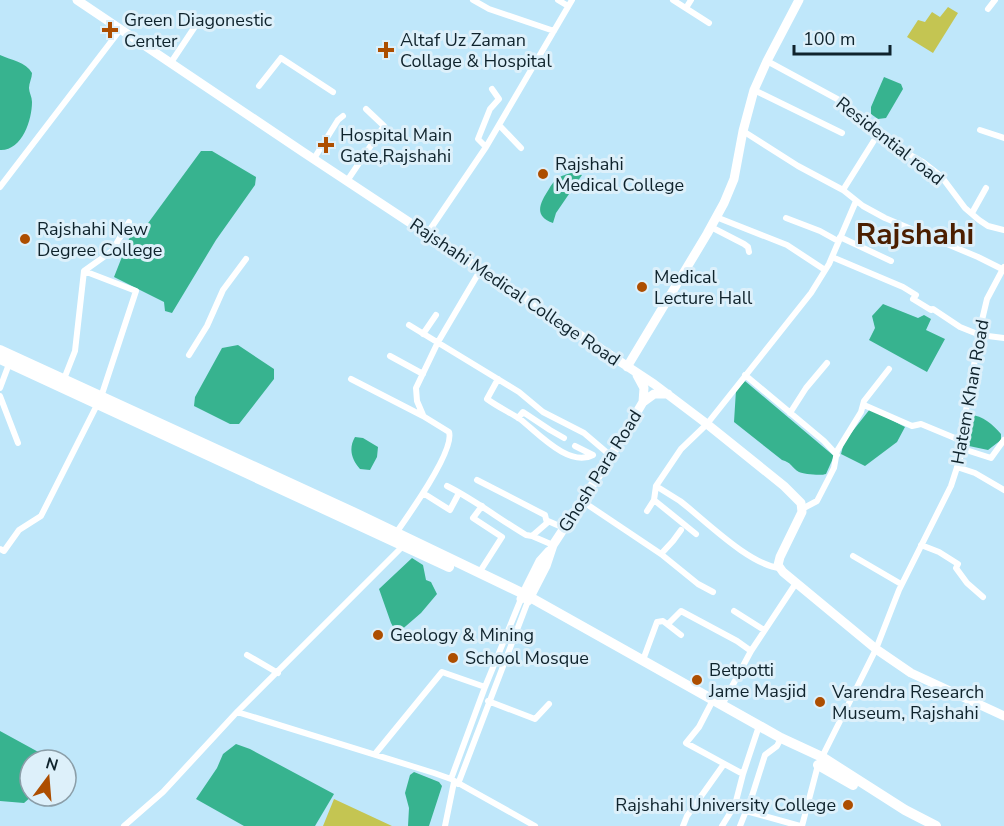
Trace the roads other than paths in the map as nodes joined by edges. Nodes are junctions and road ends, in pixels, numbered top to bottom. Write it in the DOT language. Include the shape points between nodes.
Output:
graph roads {
  1 [pos="77,0"];
  2 [pos="82,0"];
  3 [pos="473,0"];
  4 [pos="558,0"];
  5 [pos="673,0"];
  6 [pos="691,0"];
  7 [pos="799,0"];
  8 [pos="995,0"];
  9 [pos="570,3"];
  10 [pos="686,8"];
  11 [pos="988,9"];
  12 [pos="709,23"];
  13 [pos="196,25"];
  14 [pos="120,30"];
  15 [pos="554,32"];
  16 [pos="172,61"];
  17 [pos="767,61"];
  18 [pos="259,86"];
  19 [pos="492,89"];
  20 [pos="754,90"];
  21 [pos="333,93"];
  22 [pos="366,109"];
  23 [pos="343,116"];
  24 [pos="499,125"];
  25 [pos="980,130"];
  26 [pos="743,131"];
  27 [pos="880,131"];
  28 [pos="842,133"];
  29 [pos="1004,138"];
  30 [pos="486,147"];
  31 [pos="520,148"];
  32 [pos="315,156"];
  33 [pos="349,178"];
  34 [pos="0,187"];
  35 [pos="986,188"];
  36 [pos="843,190"];
  37 [pos="856,201"];
  38 [pos="972,213"];
  39 [pos="716,217"];
  40 [pos="786,218"];
  41 [pos="129,222"];
  42 [pos="711,227"];
  43 [pos="1004,230"];
  44 [pos="429,231"];
  45 [pos="839,239"];
  46 [pos="749,252"];
  47 [pos="832,257"];
  48 [pos="246,259"];
  49 [pos="891,261"];
  50 [pos="1003,268"];
  51 [pos="481,269"];
  52 [pos="825,270"];
  53 [pos="84,271"];
  54 [pos="436,315"];
  55 [pos="409,325"];
  56 [pos="423,334"];
  57 [pos="980,335"];
  58 [pos="1004,338"];
  59 [pos="438,342"];
  60 [pos="0,350"];
  61 [pos="189,355"];
  62 [pos="390,356"];
  63 [pos="5,362"];
  64 [pos="827,363"];
  65 [pos="632,368"];
  66 [pos="889,369"];
  67 [pos="423,374"];
  68 [pos="745,375"];
  69 [pos="351,379"];
  70 [pos="498,379"];
  71 [pos="63,380"];
  72 [pos="0,388"];
  73 [pos="668,394"];
  74 [pos="0,396"];
  75 [pos="99,401"];
  76 [pos="643,402"];
  77 [pos="864,405"];
  78 [pos="790,413"];
  79 [pos="423,416"];
  80 [pos="518,418"];
  81 [pos="707,424"];
  82 [pos="564,438"];
  83 [pos="1004,440"];
  84 [pos="18,443"];
  85 [pos="963,445"];
  86 [pos="575,446"];
  87 [pos="838,455"];
  88 [pos="611,456"];
  89 [pos="957,467"];
  90 [pos="477,480"];
  91 [pos="447,486"];
  92 [pos="656,486"];
  93 [pos="1004,490"];
  94 [pos="423,493"];
  95 [pos="459,493"];
  96 [pos="654,500"];
  97 [pos="582,501"];
  98 [pos="482,506"];
  99 [pos="802,509"];
  100 [pos="647,511"];
  101 [pos="548,521"];
  102 [pos="564,528"];
  103 [pos="681,530"];
  104 [pos="396,533"];
  105 [pos="696,534"];
  106 [pos="532,536"];
  107 [pos="407,543"];
  108 [pos="556,544"];
  109 [pos="921,545"];
  110 [pos="0,549"];
  111 [pos="660,554"];
  112 [pos="854,556"];
  113 [pos="780,568"];
  114 [pos="479,573"];
  115 [pos="796,583"];
  116 [pos="902,584"];
  117 [pos="713,592"];
  118 [pos="983,597"];
  119 [pos="527,598"];
  120 [pos="734,611"];
  121 [pos="668,624"];
  122 [pos="764,630"];
  123 [pos="681,634"];
  124 [pos="876,649"];
  125 [pos="751,651"];
  126 [pos="248,655"];
  127 [pos="643,660"];
  128 [pos="278,673"];
  129 [pos="485,687"];
  130 [pos="488,701"];
  131 [pos="718,703"];
  132 [pos="549,704"];
  133 [pos="237,712"];
  134 [pos="1004,716"];
  135 [pos="759,726"];
  136 [pos="781,738"];
  137 [pos="375,754"];
  138 [pos="820,761"];
  139 [pos="724,764"];
  140 [pos="743,774"];
  141 [pos="454,782"];
  142 [pos="746,812"];
  143 [pos="124,826"];
  144 [pos="445,826"];
  145 [pos="535,826"];
  146 [pos="683,826"];
  147 [pos="722,826"];
  148 [pos="740,826"];
  149 [pos="801,826"];
  150 [pos="923,826"];
  151 [pos="936,826"];
  1 -- 14 [label="main road, Rajshahi Medical College Road"];
  2 -- 16 [label="main road, Rajshahi Medical College Road"];
  3 -- 15 [label="street"];
  4 -- 9 [label="street"];
  5 -- 10 [label="street"];
  6 -- 10 [label="street"];
  7 -- 17 [label="main road"];
  8 -- 11 [label="street"];
  9 -- 15 [label="street"];
  10 -- 12 [label="street"];
  13 -- 16 [label="street"];
  14 -- 34 [label="street"];
  14 -- 51 [label="main road, Rajshahi Medical College Road"];
  15 -- 24 [label="street"];
  16 -- 32 [label="main road, Rajshahi Medical College Road"];
  17 -- 20 [label="main road"];
  17 -- 27 [label="street, Residential road" via="839,100"];
  18 -- 21 [label="street" via="281,58"];
  19 -- 30 [label="street" via="499,99 490,109 478,139"];
  20 -- 26 [label="main road"];
  20 -- 28 [label="street"];
  22 -- 33 [label="street" via="384,126"];
  23 -- 32 [label="street"];
  24 -- 30 [label="street"];
  24 -- 31 [label="street"];
  25 -- 29 [label="street"];
  26 -- 36 [label="street"];
  26 -- 39 [label="main road" via="734,179"];
  27 -- 36 [label="street"];
  27 -- 38 [label="street, Residential road" via="941,176"];
  30 -- 44 [label="street"];
  32 -- 33 [label="main road, Rajshahi Medical College Road"];
  33 -- 44 [label="main road, Rajshahi Medical College Road"];
  35 -- 38 [label="street"];
  36 -- 37 [label="street"];
  37 -- 45 [label="street"];
  37 -- 50 [label="street" via="885,218"];
  38 -- 43 [label="street, Residential road" via="988,226"];
  39 -- 42 [label="main road"];
  39 -- 52 [label="street" via="787,245"];
  40 -- 45 [label="street"];
  41 -- 53 [label="street" via="112,251"];
  42 -- 46 [label="street" via="744,244"];
  42 -- 65 [label="main road"];
  44 -- 65 [label="main road, Rajshahi Medical College Road"];
  45 -- 47 [label="street"];
  45 -- 49 [label="street"];
  47 -- 52 [label="street"];
  47 -- 57 [label="street" via="903,286 915,295 913,299"];
  48 -- 61 [label="street" via="223,290"];
  50 -- 57 [label="street, Hatem Khan Road" via="987,299"];
  51 -- 59 [label="street"];
  51 -- 65 [label="main road, Rajshahi Medical College Road"];
  52 -- 68 [label="street"];
  53 -- 71 [label="street" via="75,351"];
  53 -- 75 [label="street" via="136,291"];
  54 -- 56 [label="street"];
  55 -- 56 [label="street"];
  56 -- 59 [label="street"];
  57 -- 58 [label="street"];
  57 -- 85 [label="street, Hatem Khan Road"];
  59 -- 67 [label="street"];
  59 -- 70 [label="street"];
  60 -- 71 [label="highway"];
  62 -- 67 [label="street"];
  63 -- 72 [label="street"];
  63 -- 75 [label="highway"];
  64 -- 78 [label="street"];
  65 -- 73 [label="main road"];
  65 -- 76 [label="main road, Ghosh Para Road" via="641,381"];
  66 -- 77 [label="street"];
  67 -- 79 [label="street" via="416,388"];
  68 -- 78 [label="street"];
  68 -- 81 [label="street"];
  69 -- 79 [label="street"];
  70 -- 80 [label="street" via="487,399"];
  70 -- 88 [label="street" via="543,412 584,433"];
  71 -- 75 [label="highway"];
  73 -- 76 [label="main road" via="654,394"];
  73 -- 81 [label="main road"];
  74 -- 84 [label="street"];
  75 -- 104 [label="highway"];
  75 -- 107 [label="highway"];
  75 -- 110 [label="street" via="41,516 19,530 4,551"];
  76 -- 88 [label="main road, Ghosh Para Road"];
  77 -- 85 [label="street" via="912,426 921,424"];
  77 -- 87 [label="street"];
  78 -- 87 [label="street"];
  79 -- 94 [label="street" via="451,437"];
  80 -- 82 [label="street" via="523,412"];
  80 -- 86 [label="street" via="552,446 574,458 593,455"];
  81 -- 92 [label="street" via="681,449"];
  81 -- 99 [label="main road" via="784,486"];
  83 -- 85 [label="street" via="991,458"];
  85 -- 89 [label="street, Hatem Khan Road"];
  87 -- 99 [label="street" via="817,501"];
  88 -- 97 [label="main road, Ghosh Para Road"];
  89 -- 93 [label="street"];
  89 -- 109 [label="street, Hatem Khan Road"];
  90 -- 101 [label="street" via="532,507"];
  91 -- 95 [label="street"];
  92 -- 96 [label="street"];
  92 -- 113 [label="street" via="755,559 768,567"];
  94 -- 95 [label="street" via="450,510"];
  94 -- 104 [label="street"];
  95 -- 98 [label="street"];
  96 -- 100 [label="street"];
  96 -- 105 [label="street"];
  97 -- 102 [label="main road, Ghosh Para Road"];
  97 -- 111 [label="street"];
  98 -- 106 [label="street"];
  98 -- 114 [label="street" via="473,518 502,537"];
  99 -- 113 [label="main road" via="780,557"];
  101 -- 102 [label="street"];
  101 -- 106 [label="street"];
  102 -- 108 [label="main road, Ghosh Para Road"];
  103 -- 111 [label="street"];
  104 -- 107 [label="highway"];
  106 -- 108 [label="street"];
  107 -- 114 [label="highway"];
  107 -- 119 [label="highway"];
  107 -- 128 [label="street"];
  108 -- 119 [label="main road, Ghosh Para Road" via="540,561"];
  109 -- 116 [label="street, Hatem Khan Road"];
  109 -- 118 [label="street" via="958,564 956,568 967,583"];
  111 -- 117 [label="street"];
  112 -- 116 [label="street"];
  113 -- 115 [label="main road"];
  114 -- 119 [label="highway"];
  115 -- 122 [label="street"];
  115 -- 124 [label="main road"];
  116 -- 124 [label="street, Hatem Khan Road"];
  119 -- 127 [label="highway"];
  119 -- 129 [label="street"];
  119 -- 130 [label="street"];
  120 -- 122 [label="street"];
  121 -- 123 [label="street"];
  121 -- 125 [label="street" via="681,611"];
  121 -- 127 [label="street" via="657,622"];
  122 -- 125 [label="street"];
  124 -- 134 [label="main road" via="911,673"];
  124 -- 138 [label="street, Hatem Khan Road"];
  125 -- 131 [label="street"];
  126 -- 128 [label="street"];
  127 -- 131 [label="highway"];
  128 -- 133 [label="street"];
  129 -- 137 [label="street" via="442,672"];
  129 -- 141 [label="street"];
  130 -- 132 [label="street" via="535,719"];
  130 -- 141 [label="street"];
  131 -- 135 [label="highway"];
  131 -- 139 [label="street" via="686,743"];
  133 -- 137 [label="street"];
  133 -- 143 [label="street" via="163,792"];
  135 -- 136 [label="highway"];
  135 -- 140 [label="street"];
  136 -- 138 [label="highway"];
  136 -- 142 [label="street" via="765,755"];
  137 -- 141 [label="street"];
  138 -- 149 [label="street, Hatem Khan Road"];
  138 -- 150 [label="highway"];
  138 -- 151 [label="highway"];
  139 -- 140 [label="street"];
  139 -- 146 [label="street"];
  140 -- 147 [label="street" via="735,805"];
  141 -- 144 [label="street"];
  141 -- 145 [label="street"];
  142 -- 148 [label="street"];
  142 -- 149 [label="street"];
}
